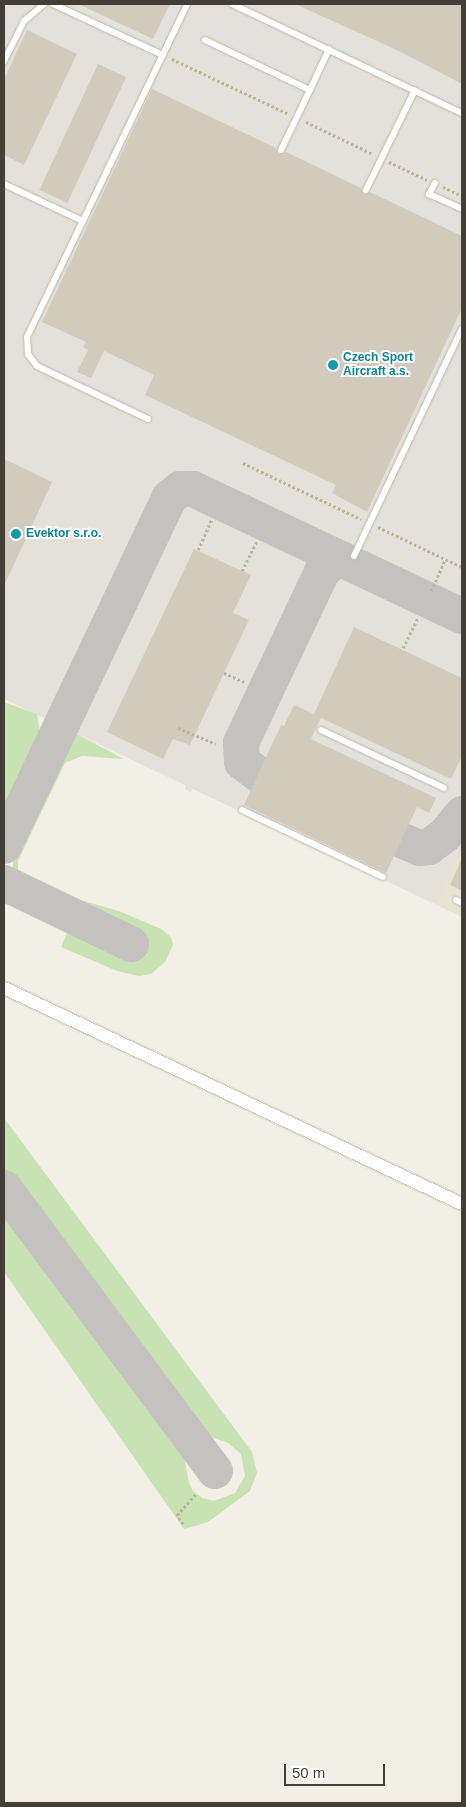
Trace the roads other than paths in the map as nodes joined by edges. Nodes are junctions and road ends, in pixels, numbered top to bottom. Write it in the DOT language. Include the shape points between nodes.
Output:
graph roads {
  1 [pos="43,4"];
  2 [pos="53,4"];
  3 [pos="187,4"];
  4 [pos="232,4"];
  5 [pos="205,40"];
  6 [pos="329,49"];
  7 [pos="163,55"];
  8 [pos="4,61"];
  9 [pos="310,90"];
  10 [pos="415,90"];
  11 [pos="462,113"];
  12 [pos="281,150"];
  13 [pos="434,183"];
  14 [pos="4,184"];
  15 [pos="366,190"];
  16 [pos="462,209"];
  17 [pos="82,221"];
  18 [pos="462,329"];
  19 [pos="148,419"];
  20 [pos="354,556"];
  21 [pos="320,730"];
  22 [pos="444,788"];
  23 [pos="242,810"];
  24 [pos="383,877"];
  25 [pos="4,988"];
  26 [pos="462,1204"];
  1 -- 8 [label="lane" via="24,21"];
  2 -- 7 [label="lane"];
  3 -- 7 [label="lane"];
  4 -- 6 [label="lane"];
  5 -- 9 [label="lane"];
  6 -- 9 [label="lane"];
  6 -- 10 [label="lane"];
  7 -- 17 [label="lane"];
  9 -- 12 [label="lane"];
  10 -- 11 [label="lane"];
  10 -- 15 [label="lane"];
  13 -- 16 [label="lane" via="429,194"];
  14 -- 17 [label="lane"];
  17 -- 19 [label="lane" via="27,337 28,354 37,366"];
  18 -- 20 [label="lane"];
  21 -- 22 [label="lane"];
  23 -- 24 [label="lane"];
  25 -- 26 [label="street"];
}
